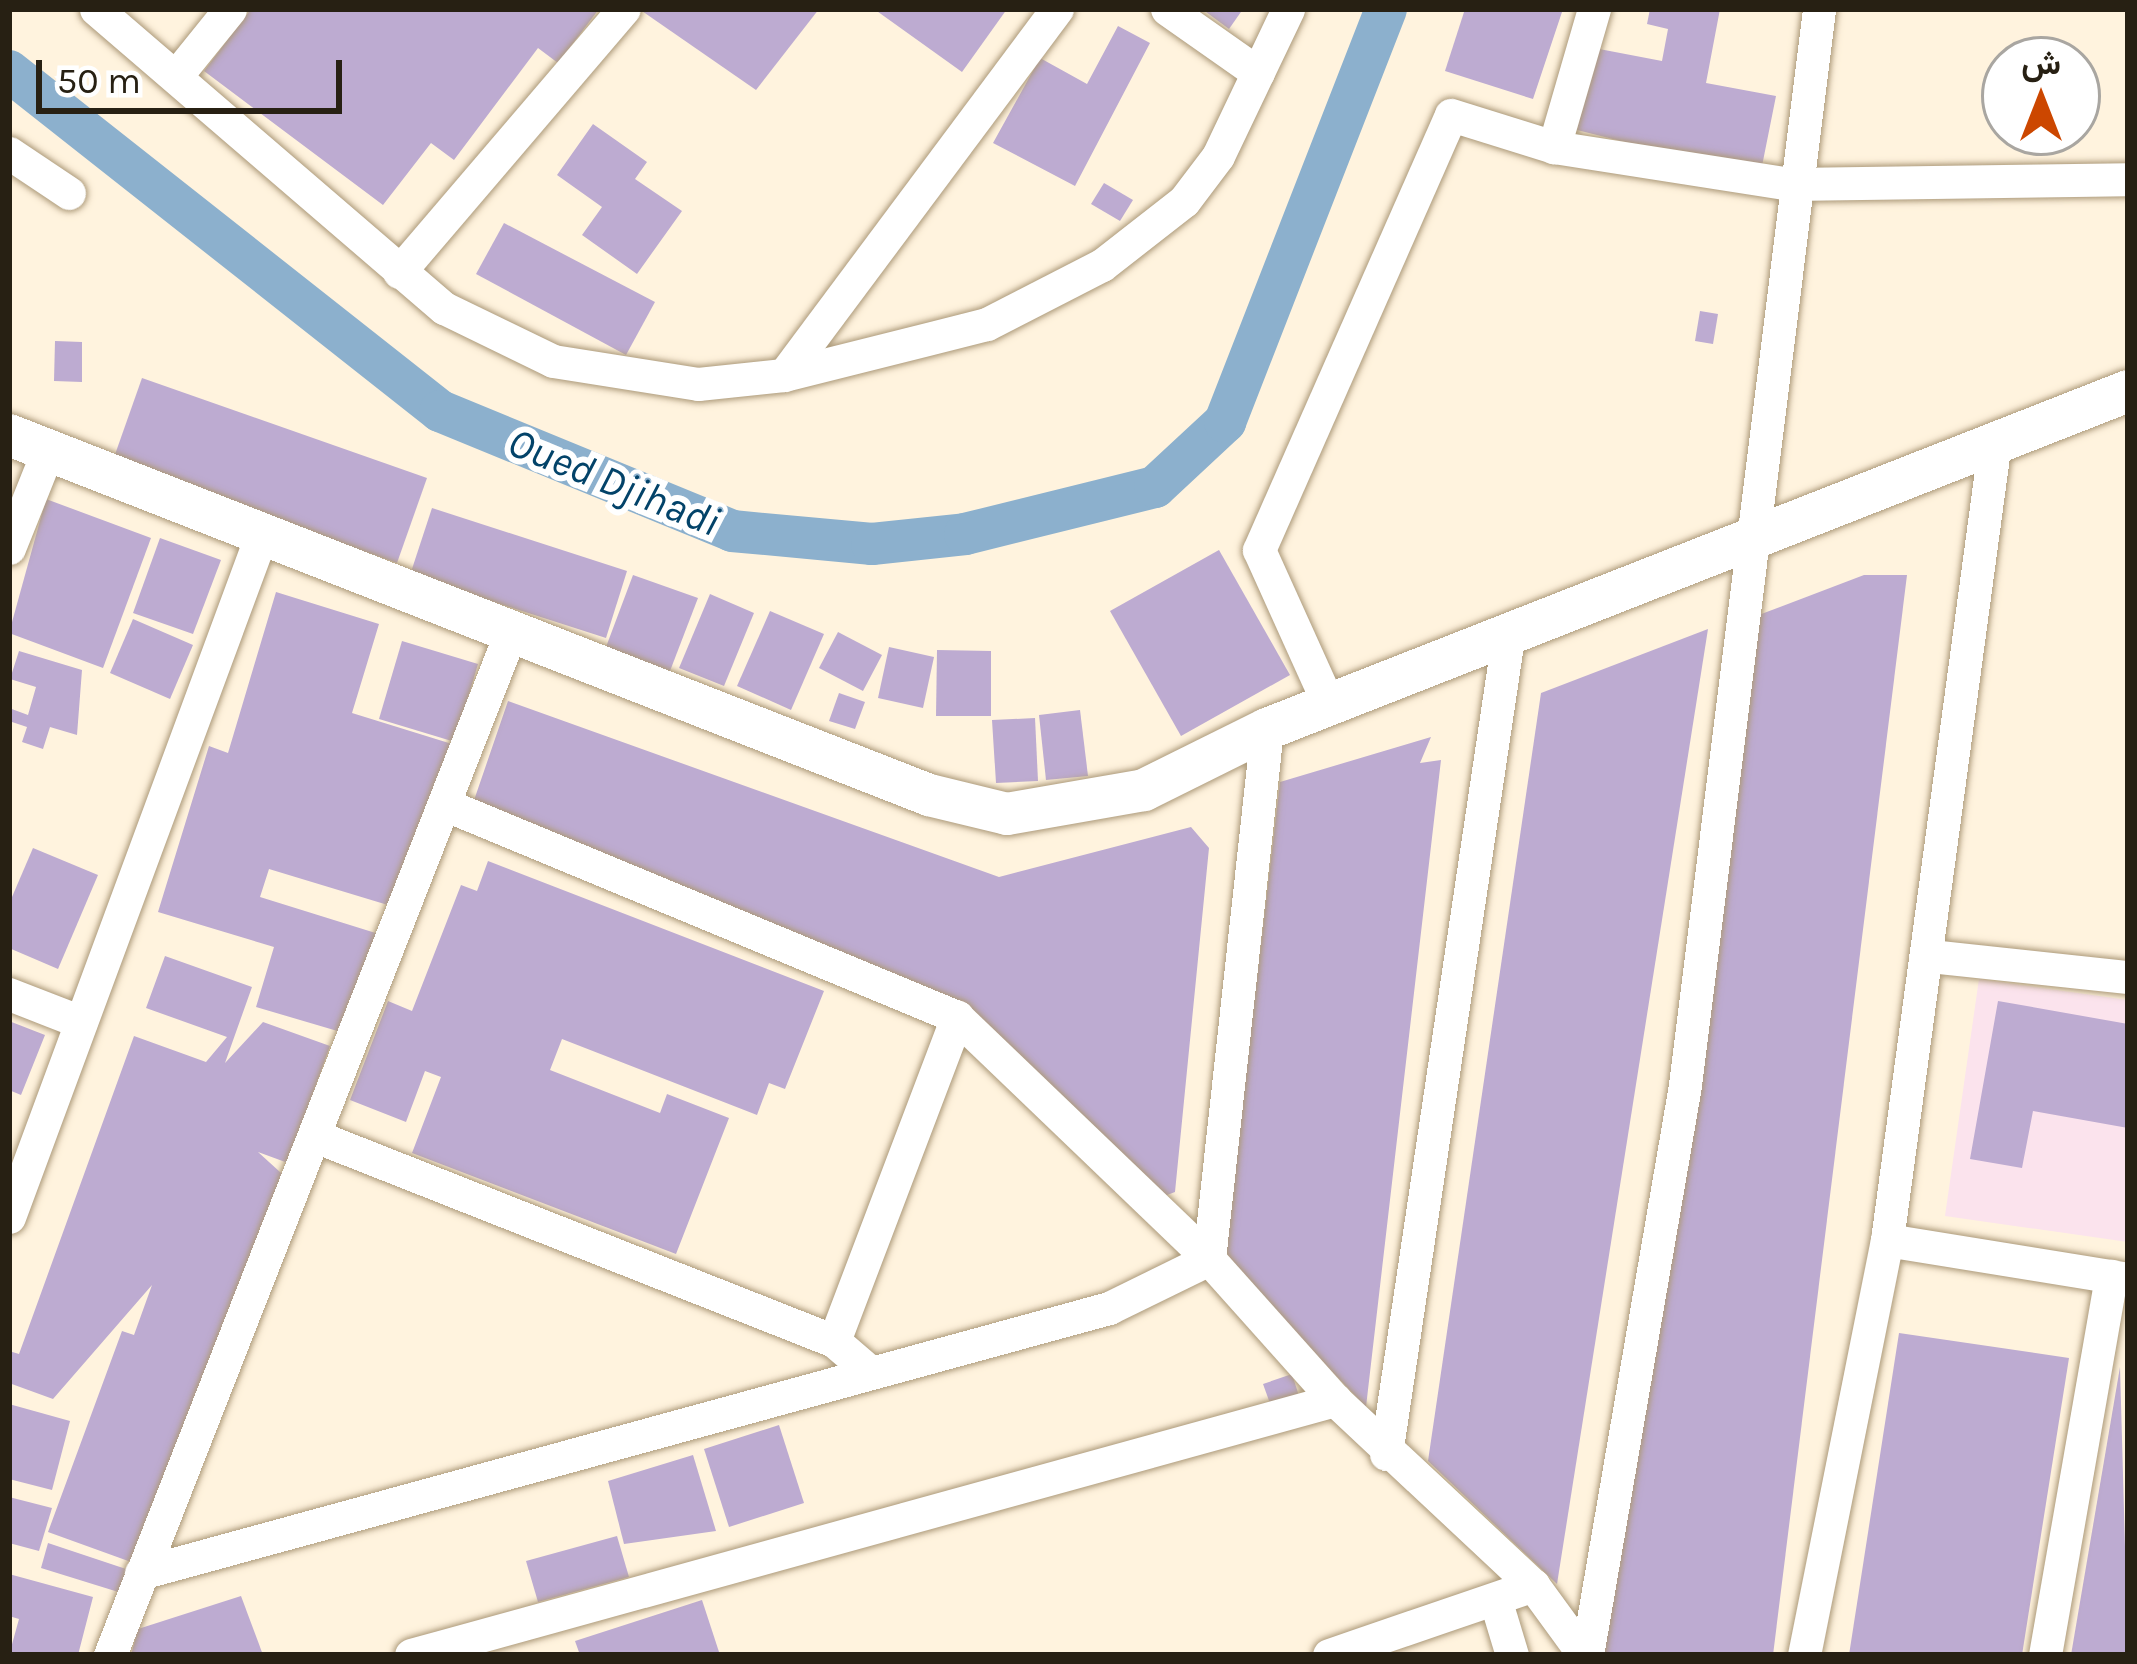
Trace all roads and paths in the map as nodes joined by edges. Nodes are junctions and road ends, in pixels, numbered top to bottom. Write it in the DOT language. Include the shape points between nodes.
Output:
graph roads {
  1 [pos="96,9"];
  2 [pos="230,9"];
  3 [pos="624,9"];
  4 [pos="1057,9"];
  5 [pos="1167,9"];
  6 [pos="1288,9"];
  7 [pos="1594,9"];
  8 [pos="1820,9"];
  9 [pos="1258,73"];
  10 [pos="176,76"];
  11 [pos="1554,147"];
  12 [pos="9,153"];
  13 [pos="2128,179"];
  14 [pos="1790,184"];
  15 [pos="69,193"];
  16 [pos="399,272"];
  17 [pos="784,375"];
  18 [pos="2128,391"];
  19 [pos="9,434"];
  20 [pos="50,448"];
  21 [pos="1994,449"];
  22 [pos="260,539"];
  23 [pos="9,548"];
  24 [pos="1747,548"];
  25 [pos="511,632"];
  26 [pos="1508,638"];
  27 [pos="1329,705"];
  28 [pos="1267,730"];
  29 [pos="451,807"];
  30 [pos="1930,956"];
  31 [pos="2128,977"];
  32 [pos="9,994"];
  33 [pos="956,1017"];
  34 [pos="81,1022"];
  35 [pos="315,1136"];
  36 [pos="9,1217"];
  37 [pos="1887,1240"];
  38 [pos="1209,1258"];
  39 [pos="2119,1278"];
  40 [pos="834,1341"];
  41 [pos="869,1371"];
  42 [pos="1336,1400"];
  43 [pos="1386,1454"];
  44 [pos="141,1573"];
  45 [pos="1533,1585"];
  46 [pos="1496,1601"];
  47 [pos="110,1655"];
  48 [pos="411,1655"];
  49 [pos="1329,1655"];
  50 [pos="1512,1655"];
  51 [pos="1586,1655"];
  52 [pos="1804,1655"];
  53 [pos="2045,1655"];
  1 -- 10 [label="street"];
  2 -- 10 [label="street"];
  3 -- 16 [label="street"];
  4 -- 17 [label="street"];
  5 -- 9 [label="street"];
  6 -- 9 [label="street"];
  7 -- 11 [label="street"];
  8 -- 14 [label="street"];
  9 -- 17 [label="street" via="1184,201 1102,265 987,324"];
  10 -- 16 [label="street"];
  11 -- 14 [label="street"];
  11 -- 27 [label="street" via="1451,116 1259,550"];
  12 -- 15 [label="street"];
  13 -- 14 [label="street"];
  14 -- 24 [label="street"];
  16 -- 17 [label="street" via="444,308 553,361 698,384"];
  18 -- 21 [label="street"];
  19 -- 20 [label="street"];
  20 -- 22 [label="street"];
  20 -- 23 [label="street"];
  21 -- 24 [label="street"];
  21 -- 30 [label="street"];
  22 -- 25 [label="street"];
  22 -- 34 [label="street"];
  24 -- 26 [label="street"];
  24 -- 51 [label="street" via="1685,1085"];
  25 -- 28 [label="street" via="929,795 1006,814 1144,790"];
  25 -- 29 [label="street"];
  26 -- 27 [label="street"];
  26 -- 43 [label="street"];
  27 -- 28 [label="street"];
  28 -- 38 [label="street"];
  29 -- 33 [label="street"];
  29 -- 35 [label="street"];
  30 -- 31 [label="street"];
  30 -- 37 [label="street"];
  32 -- 34 [label="street"];
  33 -- 38 [label="street"];
  33 -- 40 [label="street"];
  34 -- 36 [label="street"];
  35 -- 40 [label="street"];
  35 -- 44 [label="street"];
  37 -- 39 [label="street"];
  37 -- 52 [label="street"];
  38 -- 41 [label="street" via="1109,1308"];
  38 -- 42 [label="street"];
  39 -- 53 [label="street"];
  40 -- 41 [label="street"];
  41 -- 44 [label="street" via="436,1500"];
  42 -- 43 [label="street"];
  42 -- 48 [label="street"];
  43 -- 45 [label="street"];
  44 -- 47 [label="street"];
  45 -- 46 [label="street"];
  45 -- 51 [label="street"];
  46 -- 49 [label="street"];
  46 -- 50 [label="street"];
}
